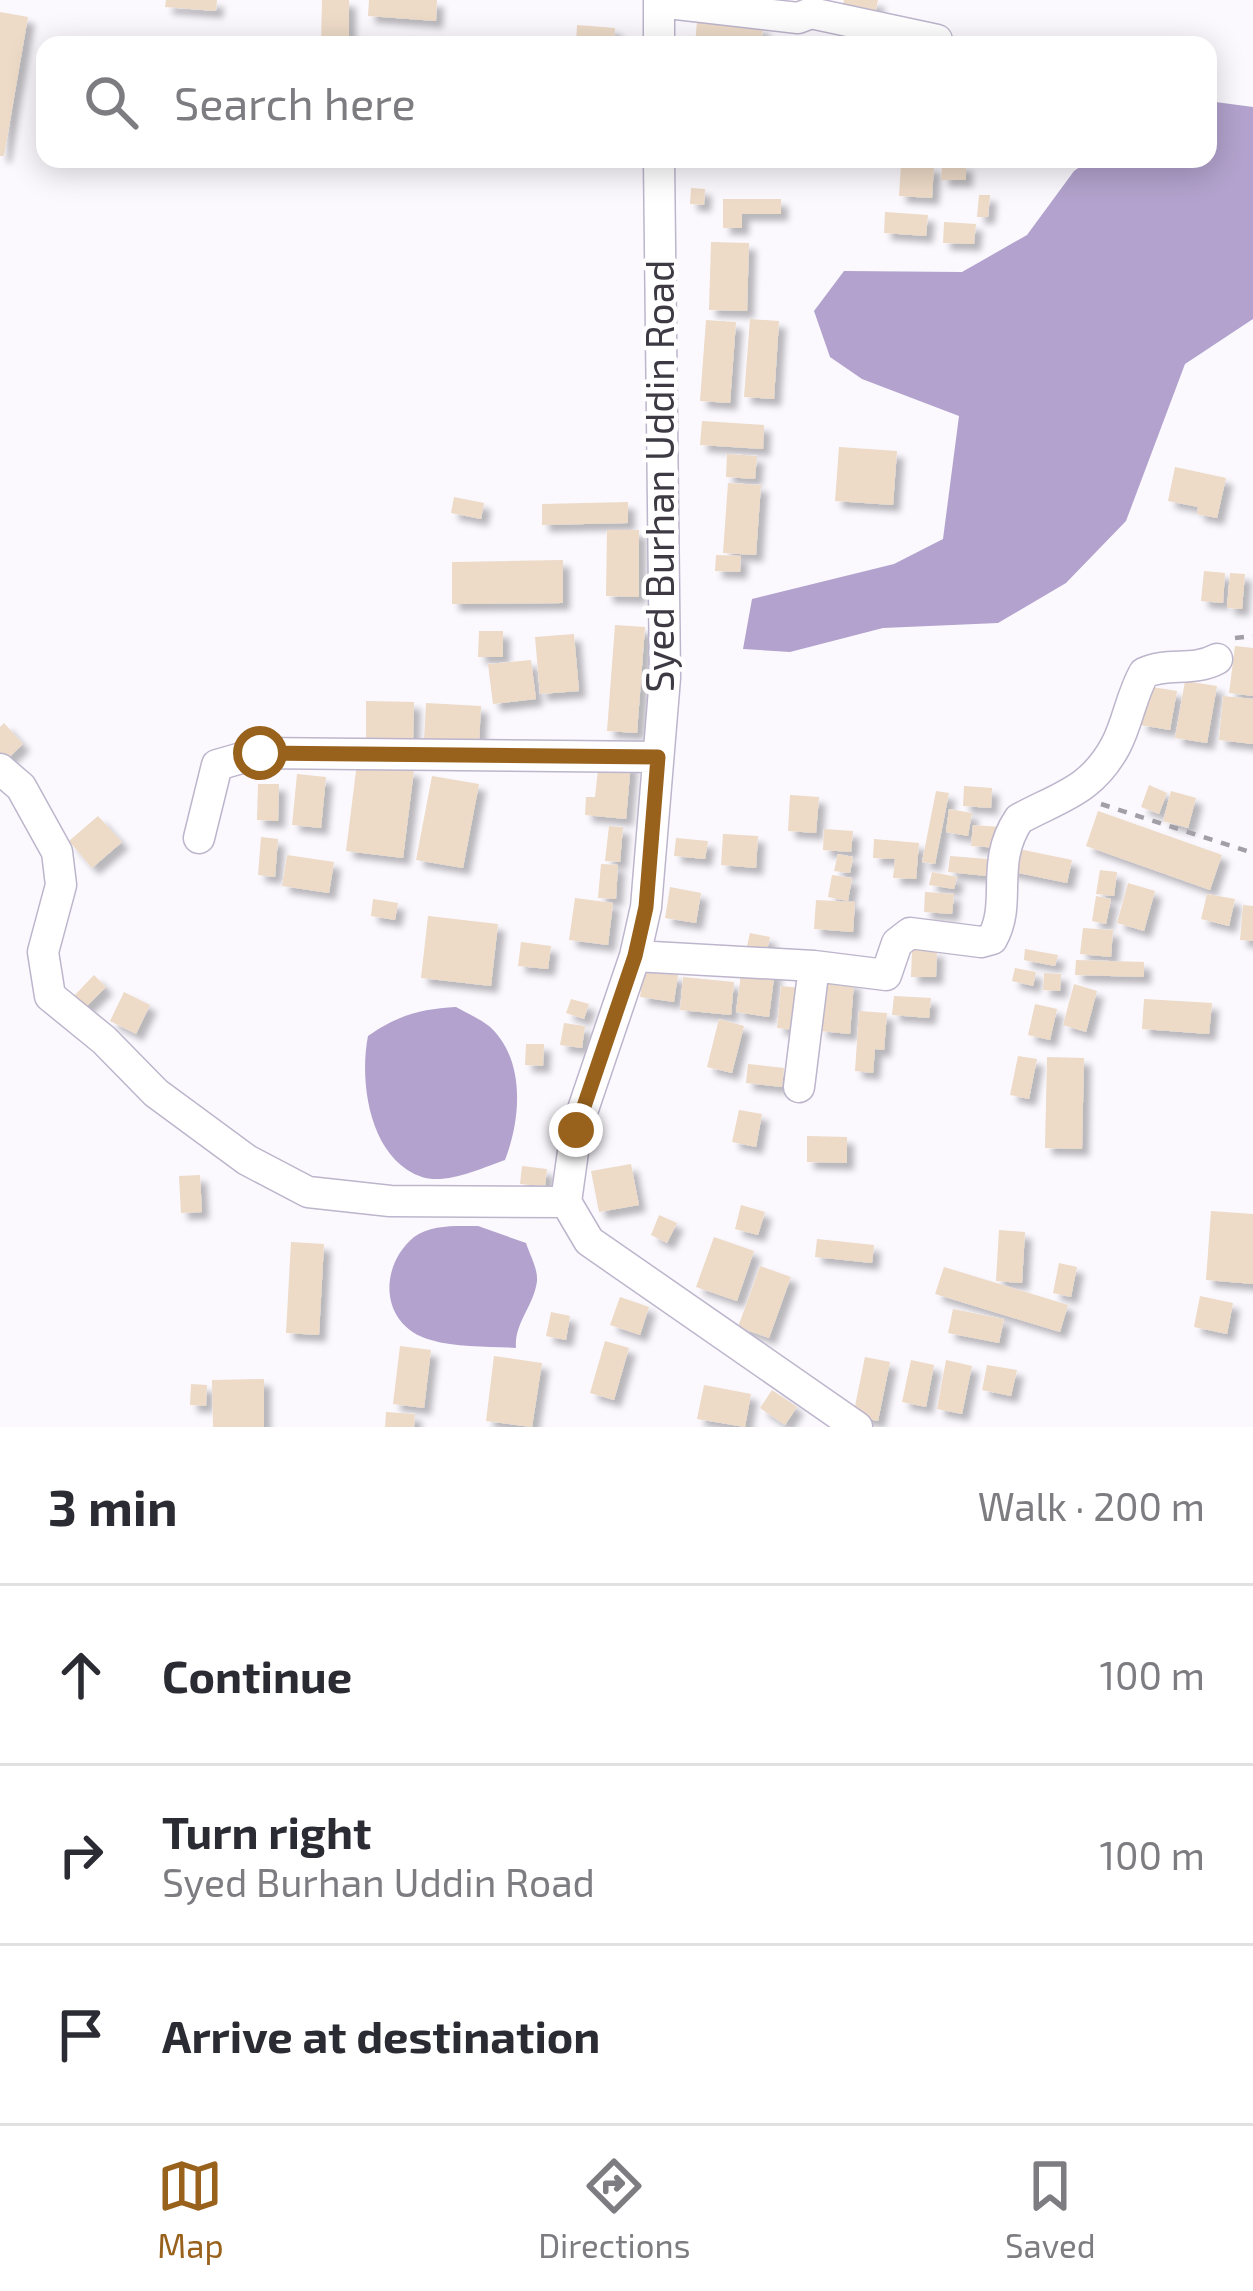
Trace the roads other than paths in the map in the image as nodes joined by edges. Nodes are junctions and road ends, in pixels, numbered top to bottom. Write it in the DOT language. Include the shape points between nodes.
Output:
graph roads {
  1 [pos="659,1"];
  2 [pos="659,36"];
  3 [pos="918,36"];
  4 [pos="659,168"];
  5 [pos="1217,659"];
  6 [pos="658,757"];
  7 [pos="0,769"];
  8 [pos="200,838"];
  9 [pos="635,956"];
  10 [pos="814,966"];
  11 [pos="800,1087"];
  12 [pos="566,1202"];
  13 [pos="857,1427"];
  1 -- 2 [label="street"];
  1 -- 3 [label="street" via="811,14"];
  4 -- 6 [label="street, Syed Burhan Uddin Road" via="665,678"];
  5 -- 10 [label="street" via="1144,673 1117,744 1073,795 1019,819 1000,864 1001,924 992,939 910,933 897,943 886,975"];
  6 -- 8 [label="street" via="260,753 217,765"];
  6 -- 9 [label="street, Syed Burhan Uddin Road"];
  7 -- 12 [label="street" via="21,788 57,852 61,884 43,952 50,996 156,1094 247,1160 308,1192"];
  9 -- 10 [label="street"];
  9 -- 12 [label="street, Syed Burhan Uddin Road" via="576,1130"];
  10 -- 11 [label="street"];
  12 -- 13 [label="street" via="589,1241"];
}
